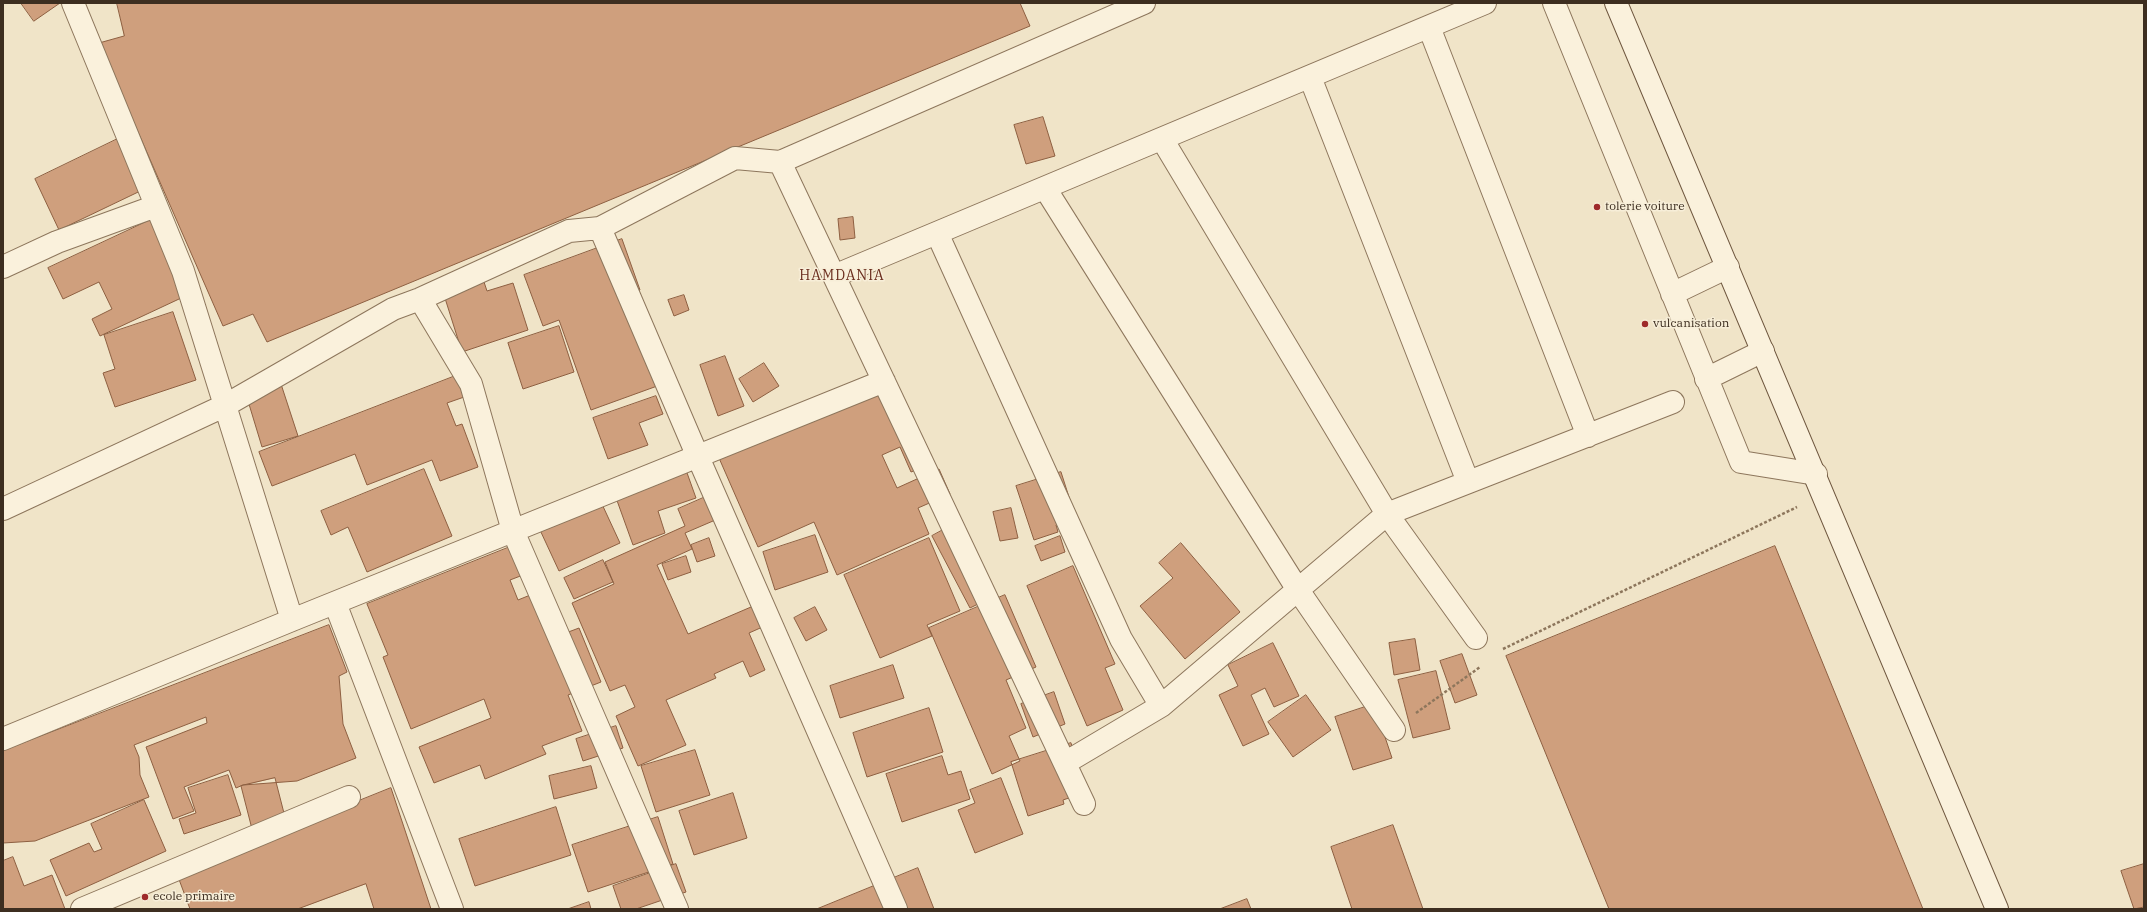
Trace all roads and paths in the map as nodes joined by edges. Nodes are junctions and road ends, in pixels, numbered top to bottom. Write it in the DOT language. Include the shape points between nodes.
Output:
graph roads {
  1 [pos="73,3"];
  2 [pos="1144,3"];
  3 [pos="1485,3"];
  4 [pos="1554,3"];
  5 [pos="1616,3"];
  6 [pos="1429,27"];
  7 [pos="1310,77"];
  8 [pos="1162,139"];
  9 [pos="780,162"];
  10 [pos="1044,188"];
  11 [pos="156,206"];
  12 [pos="600,228"];
  13 [pos="937,233"];
  14 [pos="3,267"];
  15 [pos="1728,267"];
  16 [pos="834,276"];
  17 [pos="1672,294"];
  18 [pos="420,299"];
  19 [pos="1764,351"];
  20 [pos="1706,379"];
  21 [pos="884,381"];
  22 [pos="1673,402"];
  23 [pos="226,404"];
  24 [pos="1588,436"];
  25 [pos="698,457"];
  26 [pos="1468,482"];
  27 [pos="1819,484"];
  28 [pos="3,509"];
  29 [pos="1387,514"];
  30 [pos="513,531"];
  31 [pos="1298,590"];
  32 [pos="335,603"];
  33 [pos="292,620"];
  34 [pos="1476,638"];
  35 [pos="1497,654"];
  36 [pos="1484,664"];
  37 [pos="1161,706"];
  38 [pos="1394,730"];
  39 [pos="3,739"];
  40 [pos="1065,763"];
  41 [pos="349,797"];
  42 [pos="1084,804"];
  43 [pos="82,909"];
  44 [pos="452,909"];
  45 [pos="676,909"];
  46 [pos="896,909"];
  47 [pos="1997,909"];
  1 -- 11 [label="street"];
  2 -- 9 [label="street"];
  3 -- 6 [label="street"];
  4 -- 17 [label="street"];
  5 -- 15 [label="street"];
  6 -- 7 [label="street"];
  6 -- 24 [label="street"];
  7 -- 8 [label="street"];
  7 -- 26 [label="street"];
  8 -- 10 [label="street"];
  8 -- 29 [label="street"];
  9 -- 12 [label="street" via="735,158"];
  9 -- 16 [label="street"];
  10 -- 13 [label="street"];
  10 -- 31 [label="street"];
  11 -- 14 [label="street" via="57,242"];
  11 -- 23 [label="street" via="183,271"];
  12 -- 18 [label="street" via="569,230"];
  12 -- 25 [label="street"];
  13 -- 16 [label="street"];
  13 -- 37 [label="street" via="1121,639"];
  15 -- 17 [label="street"];
  15 -- 19 [label="street"];
  16 -- 21 [label="street"];
  17 -- 20 [label="street"];
  18 -- 23 [label="street" via="393,309"];
  18 -- 30 [label="street" via="471,384"];
  19 -- 20 [label="street"];
  19 -- 27 [label="street"];
  20 -- 27 [label="street" via="1741,462"];
  21 -- 25 [label="street"];
  21 -- 40 [label="street"];
  22 -- 24 [label="street"];
  23 -- 28 [label="street"];
  23 -- 33 [label="street"];
  24 -- 26 [label="street"];
  25 -- 30 [label="street"];
  25 -- 46 [label="street"];
  26 -- 29 [label="street"];
  27 -- 35 [label="path"];
  27 -- 47 [label="street"];
  29 -- 31 [label="street"];
  29 -- 34 [label="street"];
  30 -- 32 [label="street"];
  30 -- 45 [label="street"];
  31 -- 37 [label="street"];
  31 -- 38 [label="street"];
  32 -- 33 [label="street"];
  32 -- 44 [label="street"];
  33 -- 39 [label="street"];
  36 -- 38 [label="path"];
  37 -- 40 [label="street"];
  40 -- 42 [label="street"];
  41 -- 43 [label="street"];
}
